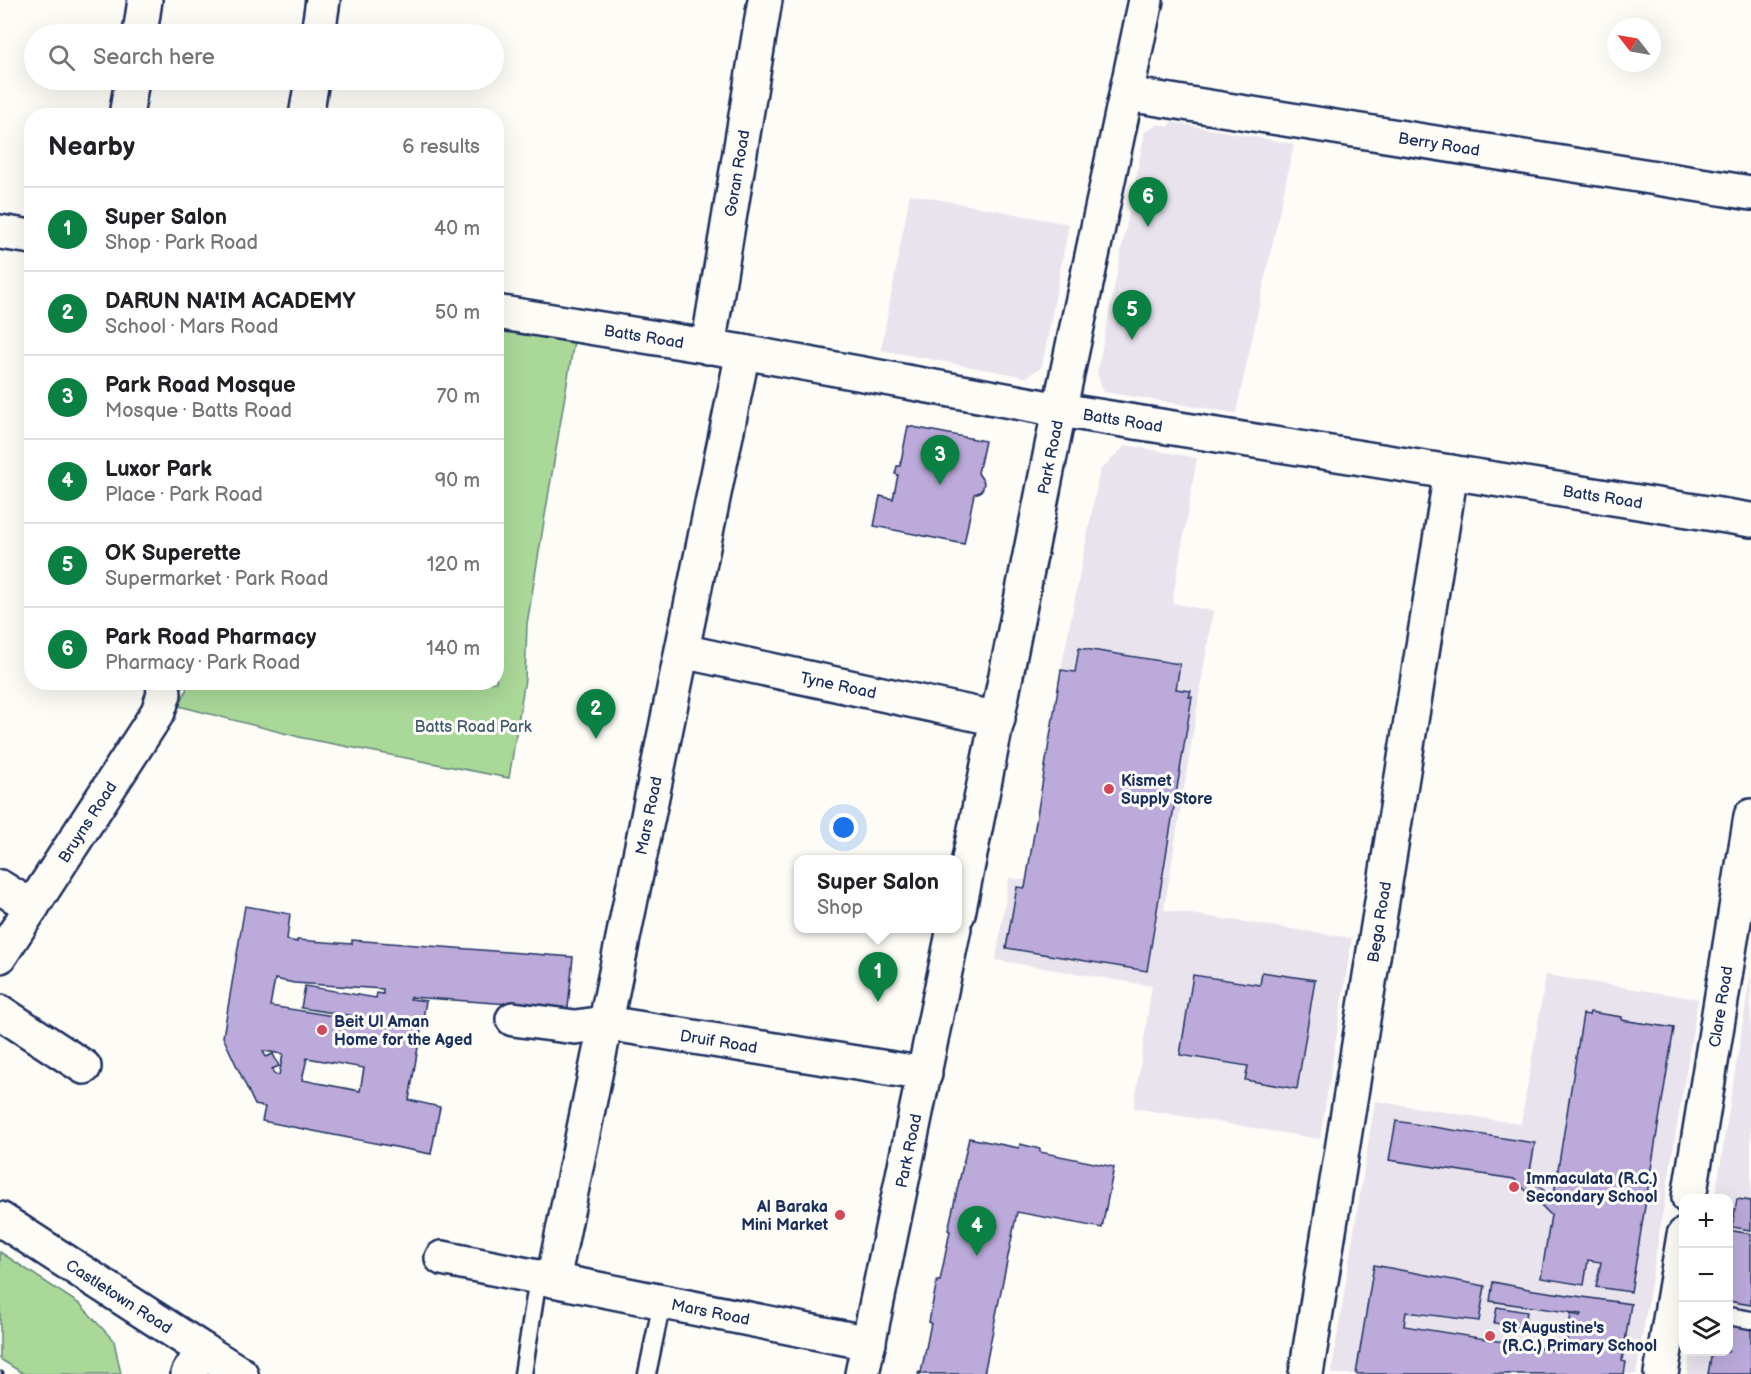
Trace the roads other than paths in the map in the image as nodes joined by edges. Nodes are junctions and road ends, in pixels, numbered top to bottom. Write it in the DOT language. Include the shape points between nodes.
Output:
graph roads {
  1 [pos="145,0"];
  2 [pos="323,0"];
  3 [pos="765,0"];
  4 [pos="1146,0"];
  5 [pos="141,24"];
  6 [pos="319,24"];
  7 [pos="130,90"];
  8 [pos="310,90"];
  9 [pos="1127,94"];
  10 [pos="127,108"];
  11 [pos="307,108"];
  12 [pos="1751,193"];
  13 [pos="0,232"];
  14 [pos="24,236"];
  15 [pos="504,313"];
  16 [pos="708,347"];
  17 [pos="743,352"];
  18 [pos="1060,410"];
  19 [pos="1451,472"];
  20 [pos="1751,520"];
  21 [pos="682,651"];
  22 [pos="164,690"];
  23 [pos="998,719"];
  24 [pos="1751,816"];
  25 [pos="0,886"];
  26 [pos="962,890"];
  27 [pos="32,907"];
  28 [pos="953,933"];
  29 [pos="0,956"];
  30 [pos="0,1012"];
  31 [pos="513,1019"];
  32 [pos="606,1023"];
  33 [pos="84,1066"];
  34 [pos="925,1074"];
  35 [pos="1690,1194"];
  36 [pos="0,1219"];
  37 [pos="1682,1248"];
  38 [pos="442,1258"];
  39 [pos="545,1279"];
  40 [pos="662,1302"];
  41 [pos="1678,1308"];
  42 [pos="1733,1317"];
  43 [pos="1751,1320"];
  44 [pos="866,1359"];
  45 [pos="195,1362"];
  46 [pos="241,1374"];
  47 [pos="523,1374"];
  48 [pos="647,1374"];
  49 [pos="1306,1374"];
  50 [pos="1661,1374"];
  1 -- 5 [label="street"];
  2 -- 6 [label="street"];
  3 -- 16 [label="street, Goran Road"];
  4 -- 9 [label="street, Park Road"];
  7 -- 10 [label="street"];
  8 -- 11 [label="street"];
  9 -- 12 [label="street, Berry Road"];
  9 -- 18 [label="street, Park Road"];
  13 -- 14 [label="street"];
  15 -- 16 [label="street, Batts Road"];
  16 -- 17 [label="street, Batts Road"];
  17 -- 18 [label="street, Batts Road"];
  17 -- 21 [label="street, Mars Road"];
  18 -- 19 [label="street, Batts Road"];
  18 -- 23 [label="street, Park Road"];
  19 -- 20 [label="street, Batts Road"];
  19 -- 49 [label="street, Bega Road"];
  21 -- 23 [label="street, Tyne Road"];
  21 -- 32 [label="street, Mars Road"];
  22 -- 27 [label="street, Bruyns Road" via="158,712"];
  23 -- 26 [label="street, Park Road"];
  24 -- 35 [label="street, Clare Road"];
  25 -- 27 [label="street"];
  27 -- 29 [label="street, Bruyns Road"];
  28 -- 34 [label="street, Park Road"];
  30 -- 33 [label="street"];
  31 -- 32 [label="street, Druif Road" via="575,1027"];
  32 -- 34 [label="street, Druif Road"];
  32 -- 39 [label="street, Mars Road"];
  34 -- 44 [label="street, Park Road"];
  36 -- 45 [label="street, Castletown Road"];
  37 -- 41 [label="street"];
  38 -- 39 [label="street, Mars Road"];
  39 -- 40 [label="street, Mars Road"];
  39 -- 47 [label="lane"];
  40 -- 44 [label="street, Mars Road"];
  40 -- 48 [label="lane"];
  41 -- 50 [label="street"];
  42 -- 43 [label="lane"];
  45 -- 46 [label="street, Castletown Road"];
}
